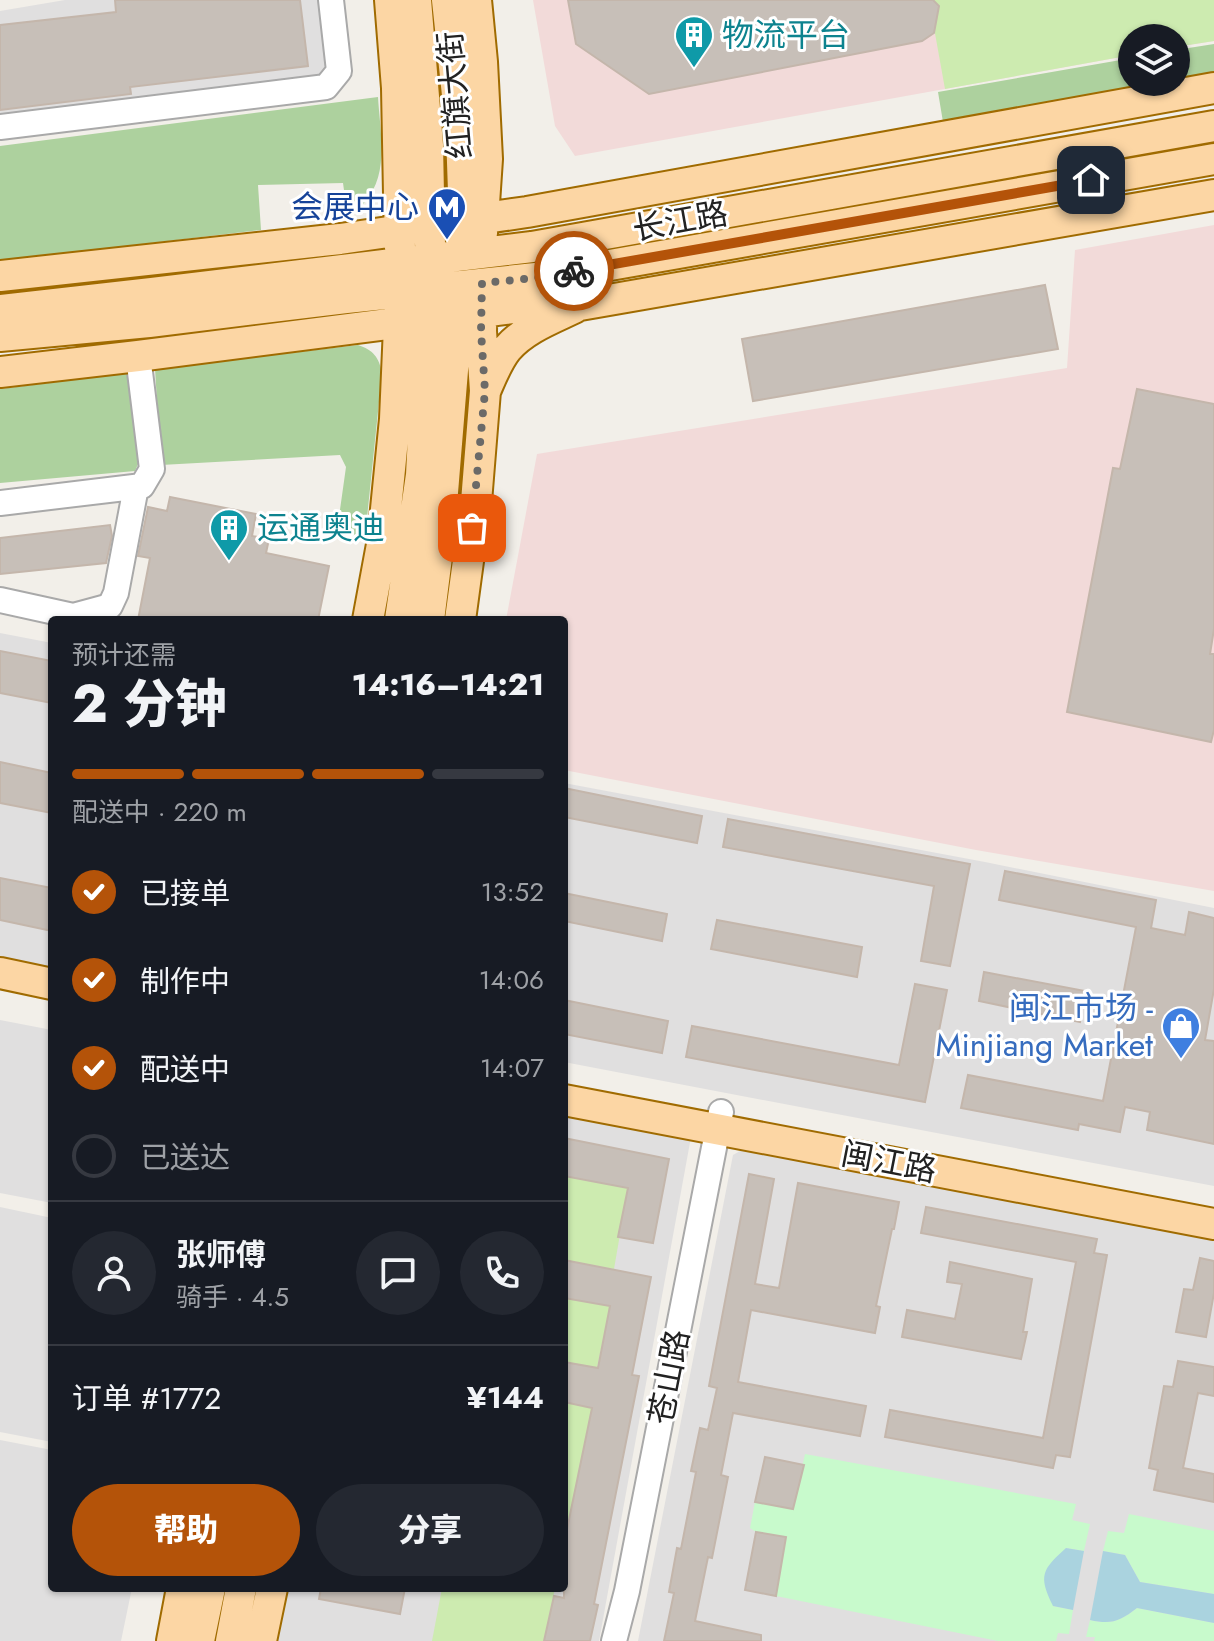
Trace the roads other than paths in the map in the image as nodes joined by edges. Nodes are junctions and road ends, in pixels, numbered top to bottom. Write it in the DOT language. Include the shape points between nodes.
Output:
graph roads {
  1 [pos="331,0"];
  2 [pos="390,0"];
  3 [pos="416,0"];
  4 [pos="447,0"];
  5 [pos="476,0"];
  6 [pos="1214,88"];
  7 [pos="1214,126"];
  8 [pos="0,127"];
  9 [pos="487,159"];
  10 [pos="1214,159"];
  11 [pos="398,170"];
  12 [pos="1214,195"];
  13 [pos="579,202"];
  14 [pos="473,219"];
  15 [pos="415,228"];
  16 [pos="340,239"];
  17 [pos="0,276"];
  18 [pos="449,281"];
  19 [pos="580,305"];
  20 [pos="0,310"];
  21 [pos="414,321"];
  22 [pos="325,331"];
  23 [pos="0,336"];
  24 [pos="138,356"];
  25 [pos="0,372"];
  26 [pos="397,373"];
  27 [pos="485,391"];
  28 [pos="136,487"];
  29 [pos="0,503"];
  30 [pos="0,600"];
  31 [pos="369,616"];
  32 [pos="401,616"];
  33 [pos="430,616"];
  34 [pos="461,616"];
  35 [pos="0,973"];
  36 [pos="48,983"];
  37 [pos="0,992"];
  38 [pos="48,1001"];
  39 [pos="568,1084"];
  40 [pos="568,1101"];
  41 [pos="719,1120"];
  42 [pos="1214,1205"];
  43 [pos="1214,1224"];
  44 [pos="181,1592"];
  45 [pos="209,1592"];
  46 [pos="240,1592"];
  47 [pos="271,1592"];
  48 [pos="172,1641"];
  49 [pos="199,1641"];
  50 [pos="231,1641"];
  51 [pos="261,1641"];
  52 [pos="614,1641"];
  1 -- 8 [label="street" via="339,71 326,87"];
  2 -- 11 [label="main road, 红旗大街"];
  3 -- 15 [label="main road, 红旗大街" via="428,145"];
  4 -- 14 [label="main road, 红旗大街"];
  5 -- 9 [label="main road, 红旗大街"];
  6 -- 13 [label="main road"];
  7 -- 18 [label="main road, 长江路" via="532,247"];
  9 -- 13 [label="main road" via="495,177 520,197"];
  9 -- 14 [label="main road, 红旗大街"];
  10 -- 18 [label="main road, 长江路" via="536,278"];
  11 -- 15 [label="main road, 红旗大街"];
  11 -- 16 [label="main road" via="374,220"];
  12 -- 19 [label="main road"];
  13 -- 14 [label="main road"];
  14 -- 15 [label="main road"];
  14 -- 18 [label="main road, 红旗大街"];
  15 -- 16 [label="main road"];
  15 -- 18 [label="main road, 红旗大街"];
  16 -- 17 [label="main road"];
  18 -- 19 [label="main road" via="536,305"];
  18 -- 20 [label="main road, 长江路"];
  18 -- 21 [label="main road, 红旗大街"];
  18 -- 21 [label="main road"];
  18 -- 23 [label="main road, 长江路" via="149,322"];
  18 -- 27 [label="main road, 红旗大街" via="481,331"];
  18 -- 33 [label="main road, 红旗大街" via="439,541"];
  19 -- 27 [label="main road" via="517,340 499,360"];
  21 -- 22 [label="main road"];
  21 -- 26 [label="main road, 红旗大街"];
  21 -- 32 [label="main road, 红旗大街" via="421,475"];
  22 -- 24 [label="main road"];
  22 -- 26 [label="main road" via="371,338 385,349"];
  24 -- 25 [label="main road"];
  24 -- 28 [label="street" via="152,469"];
  26 -- 31 [label="main road, 红旗大街" via="383,539"];
  27 -- 34 [label="main road, 红旗大街"];
  28 -- 29 [label="street"];
  28 -- 30 [label="street" via="110,606 73,616"];
  35 -- 36 [label="main road"];
  37 -- 38 [label="main road"];
  39 -- 41 [label="main road, 闽江路"];
  40 -- 41 [label="main road, 闽江路"];
  41 -- 42 [label="main road, 闽江路"];
  41 -- 43 [label="main road, 闽江路"];
  41 -- 52 [label="street, 苍山路"];
  44 -- 48 [label="main road"];
  45 -- 49 [label="main road"];
  46 -- 50 [label="main road"];
  47 -- 51 [label="main road"];
}
